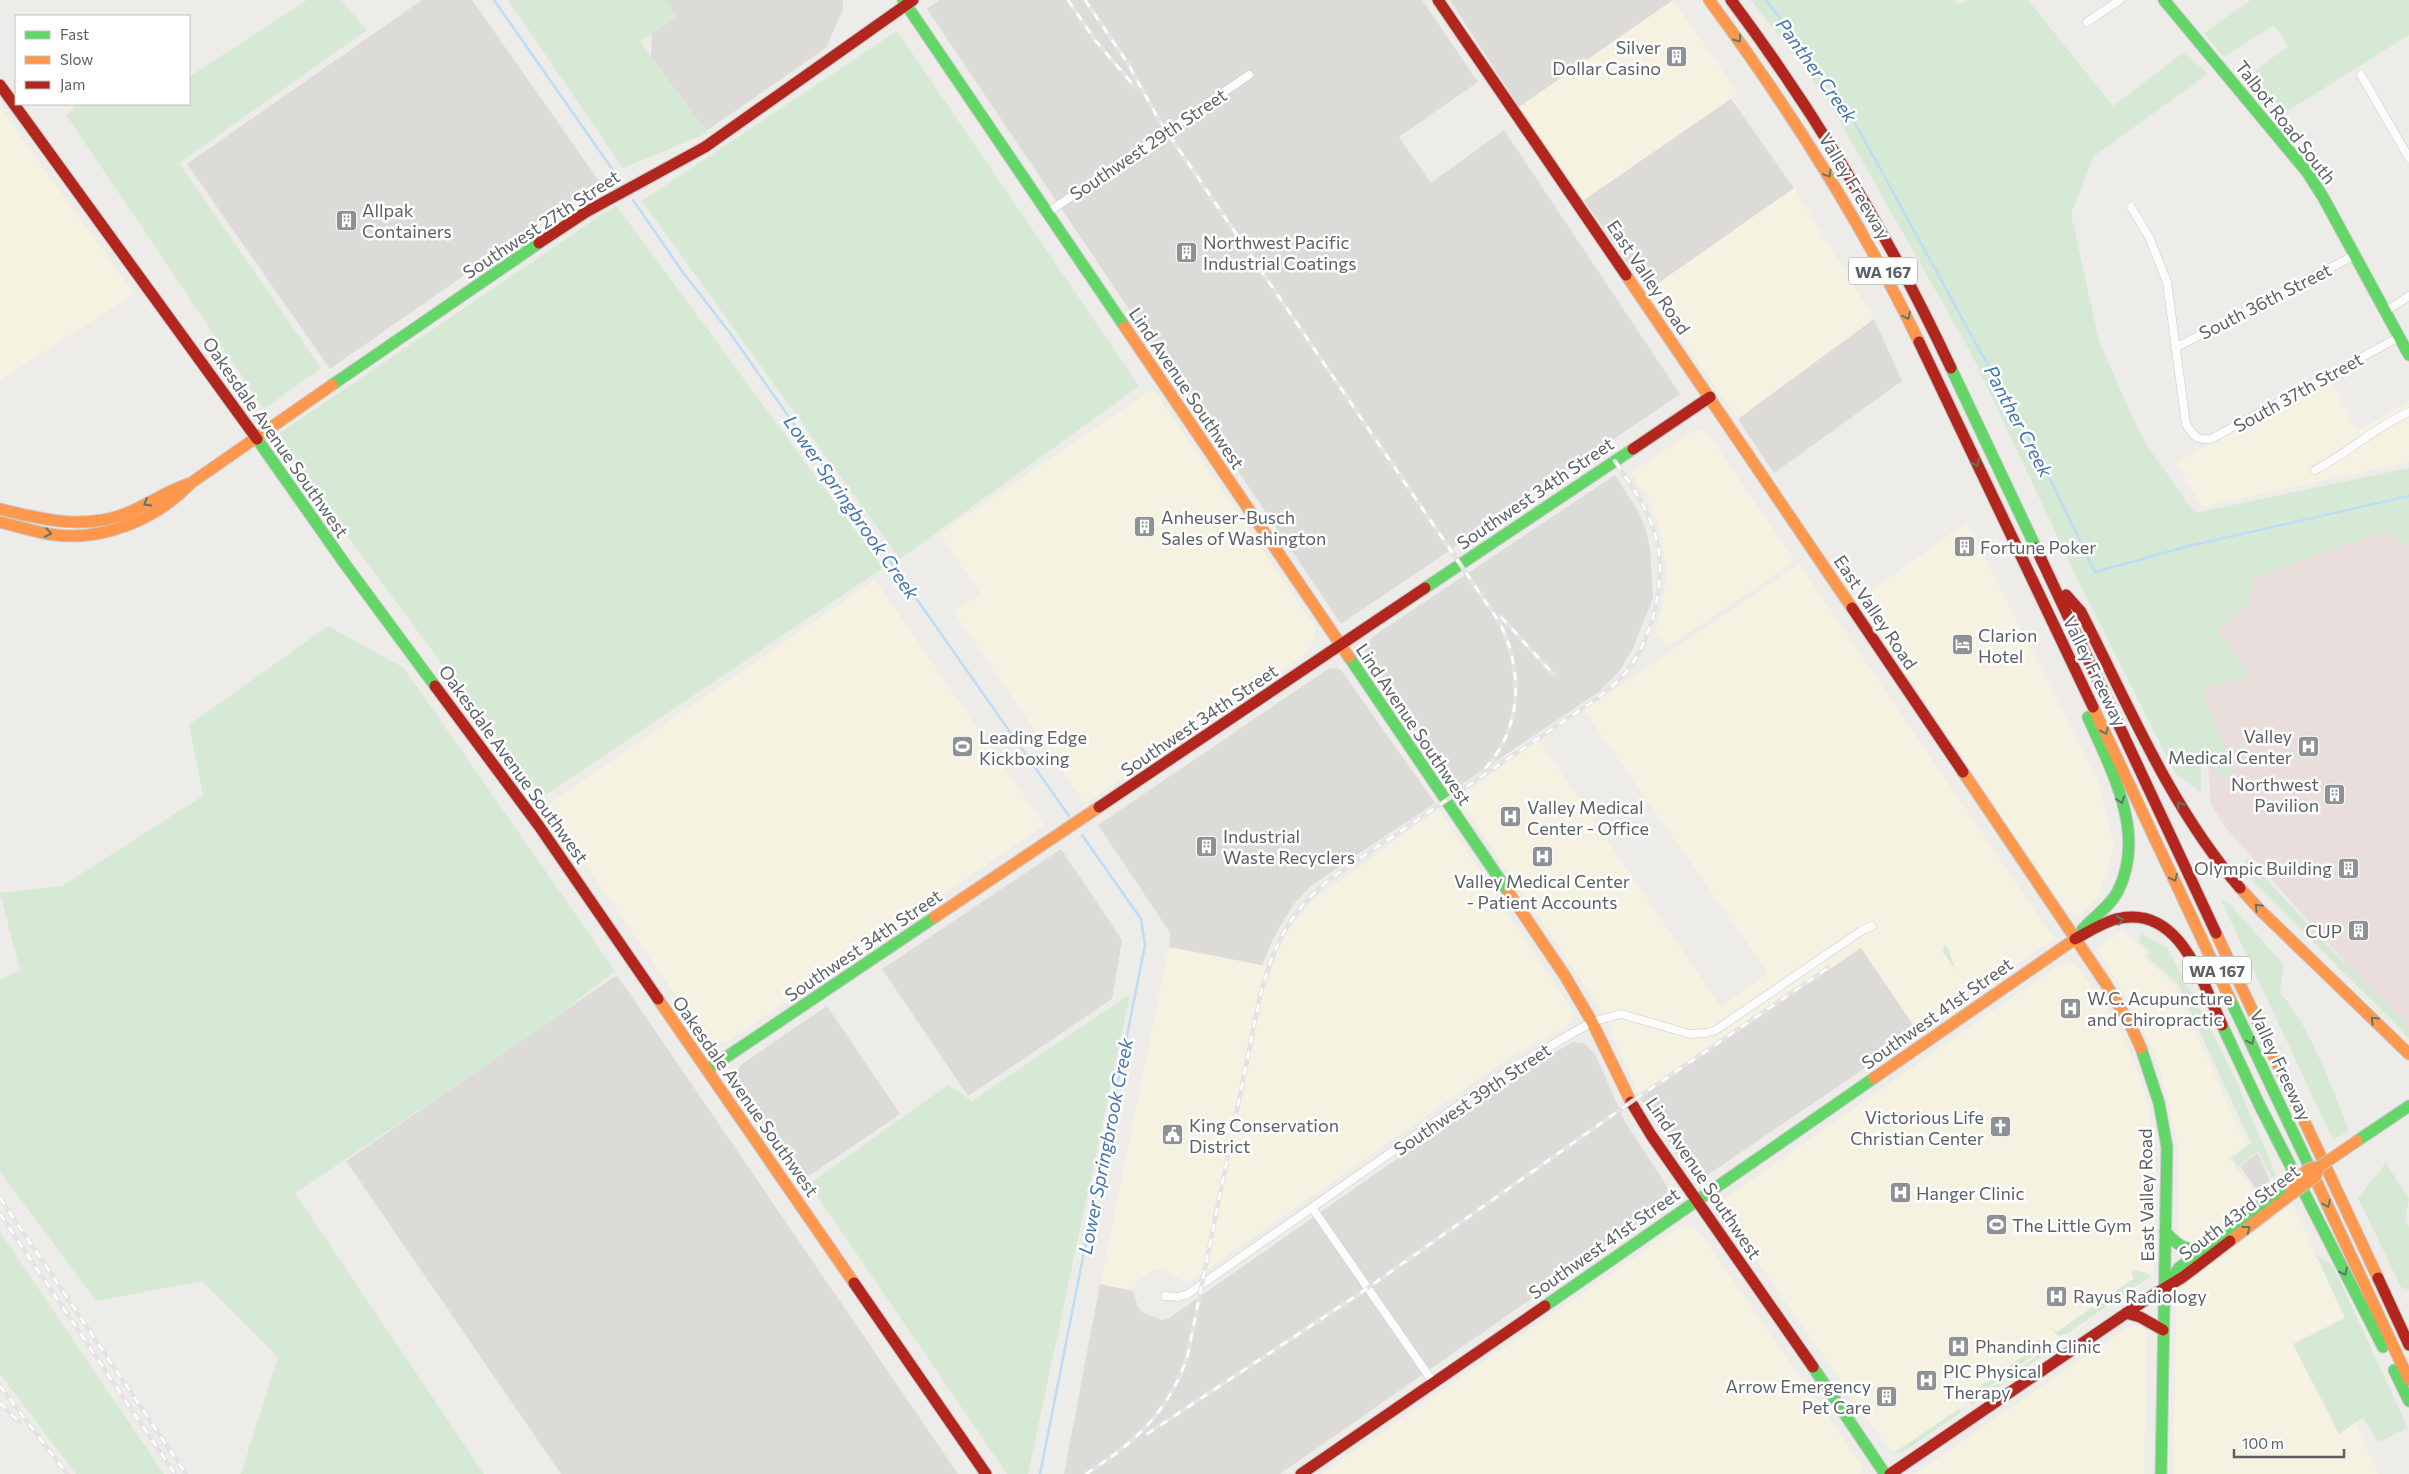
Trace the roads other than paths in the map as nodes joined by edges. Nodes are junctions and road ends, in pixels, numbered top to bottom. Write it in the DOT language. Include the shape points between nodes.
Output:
graph roads {
  1 [pos="1438,0"];
  2 [pos="1709,0"];
  3 [pos="1731,0"];
  4 [pos="1739,0"];
  5 [pos="2120,0"];
  6 [pos="2164,0"];
  7 [pos="907,2"];
  8 [pos="2087,22"];
  9 [pos="1249,75"];
  10 [pos="2362,75"];
  11 [pos="0,85"];
  12 [pos="2409,158"];
  13 [pos="2131,207"];
  14 [pos="1047,213"];
  15 [pos="2355,255"];
  16 [pos="2409,296"];
  17 [pos="2386,312"];
  18 [pos="2399,336"];
  19 [pos="2175,348"];
  20 [pos="2409,355"];
  21 [pos="1710,397"];
  22 [pos="2409,412"];
  23 [pos="256,437"];
  24 [pos="2315,470"];
  25 [pos="190,482"];
  26 [pos="0,510"];
  27 [pos="0,522"];
  28 [pos="2022,561"];
  29 [pos="2066,596"];
  30 [pos="1340,645"];
  31 [pos="1872,926"];
  32 [pos="2075,939"];
  33 [pos="1592,1022"];
  34 [pos="2409,1054"];
  35 [pos="707,1070"];
  36 [pos="2409,1106"];
  37 [pos="2290,1189"];
  38 [pos="1696,1201"];
  39 [pos="1313,1209"];
  40 [pos="2165,1231"];
  41 [pos="2205,1249"];
  42 [pos="2164,1287"];
  43 [pos="1164,1296"];
  44 [pos="2126,1313"];
  45 [pos="2163,1330"];
  46 [pos="2409,1330"];
  47 [pos="2409,1345"];
  48 [pos="2409,1380"];
  49 [pos="1433,1382"];
  50 [pos="2409,1401"];
  51 [pos="986,1474"];
  52 [pos="1301,1474"];
  53 [pos="1885,1474"];
  54 [pos="1890,1474"];
  55 [pos="2161,1474"];
  1 -- 21 [label="main road, East Valley Road"];
  2 -- 28 [label="main road, Valley Freeway / WA 167, one-way" via="1789,112 1867,242 1912,328"];
  3 -- 47 [label="main road" via="1832,147 1895,255 1935,333"];
  4 -- 29 [label="main road, Valley Freeway / WA 167" via="1832,134 1901,252"];
  5 -- 8 [label="street"];
  6 -- 15 [label="main road, Talbot Road South" via="2307,172"];
  7 -- 14 [label="main road, Lind Avenue Southwest"];
  7 -- 23 [label="main road, Southwest 27th Street" via="705,147 603,200"];
  9 -- 14 [label="street, Southwest 29th Street"];
  10 -- 12 [label="street"];
  11 -- 23 [label="main road, Oakesdale Avenue Southwest"];
  13 -- 19 [label="street" via="2149,237 2167,282"];
  14 -- 30 [label="main road, Lind Avenue Southwest"];
  15 -- 17 [label="main road, Talbot Road South"];
  15 -- 19 [label="street, South 36th Street"];
  16 -- 17 [label="street"];
  17 -- 18 [label="main road, Talbot Road South"];
  18 -- 19 [label="street, South 37th Street" via="2211,440 2196,437 2186,424"];
  18 -- 20 [label="main road, Talbot Road South"];
  21 -- 30 [label="main road, Southwest 34th Street"];
  21 -- 32 [label="main road, East Valley Road"];
  22 -- 24 [label="street" via="2375,430 2338,458"];
  23 -- 25 [label="main road, Southwest 27th Street"];
  23 -- 35 [label="main road, Oakesdale Avenue Southwest" via="345,564 540,826"];
  25 -- 26 [label="main road, Southwest 27th Street, one-way" via="171,488 121,516 94,523 58,523"];
  27 -- 25 [label="main road, Southwest 27th Street, one-way" via="50,534 99,534 148,517 177,498"];
  28 -- 32 [label="main road, one-way" via="2031,594 2085,708 2124,806 2129,833 2128,866 2118,891"];
  28 -- 48 [label="main road, Valley Freeway / WA 167, one-way"];
  34 -- 29 [label="main road, one-way" via="2260,910 2218,862 2171,790 2082,612"];
  29 -- 46 [label="main road, Valley Freeway / WA 167"];
  30 -- 33 [label="main road, Lind Avenue Southwest" via="1565,976"];
  30 -- 35 [label="main road, Southwest 34th Street"];
  31 -- 33 [label="street, Southwest 39th Street" via="1716,1030 1690,1034 1621,1014"];
  32 -- 38 [label="main road, Southwest 41st Street"];
  32 -- 40 [label="main road, East Valley Road" via="2132,1028 2154,1082 2167,1147"];
  32 -- 50 [label="main road, one-way" via="2117,919 2136,918 2152,921 2178,937"];
  33 -- 38 [label="main road, Lind Avenue Southwest" via="1631,1102"];
  33 -- 39 [label="street, Southwest 39th Street" via="1512,1068"];
  35 -- 51 [label="main road, Oakesdale Avenue Southwest"];
  36 -- 37 [label="main road, South 43rd Street, bridge" via="2319,1167 2310,1168"];
  37 -- 41 [label="main road, South 43rd Street"];
  42 -- 37 [label="main road, South 43rd Street, one-way" via="2183,1277"];
  38 -- 49 [label="main road, Southwest 41st Street"];
  38 -- 53 [label="main road, Lind Avenue Southwest" via="1774,1308"];
  39 -- 43 [label="street, Southwest 39th Street" via="1188,1294"];
  39 -- 49 [label="street"];
  40 -- 41 [label="main road" via="2179,1246"];
  40 -- 42 [label="main road, East Valley Road"];
  41 -- 42 [label="main road, South 43rd Street" via="2179,1268"];
  42 -- 44 [label="main road"];
  42 -- 45 [label="main road, East Valley Road"];
  44 -- 45 [label="main road" via="2152,1322"];
  44 -- 54 [label="main road"];
  45 -- 55 [label="main road, East Valley Road"];
  49 -- 52 [label="main road, Southwest 41st Street"];
}
